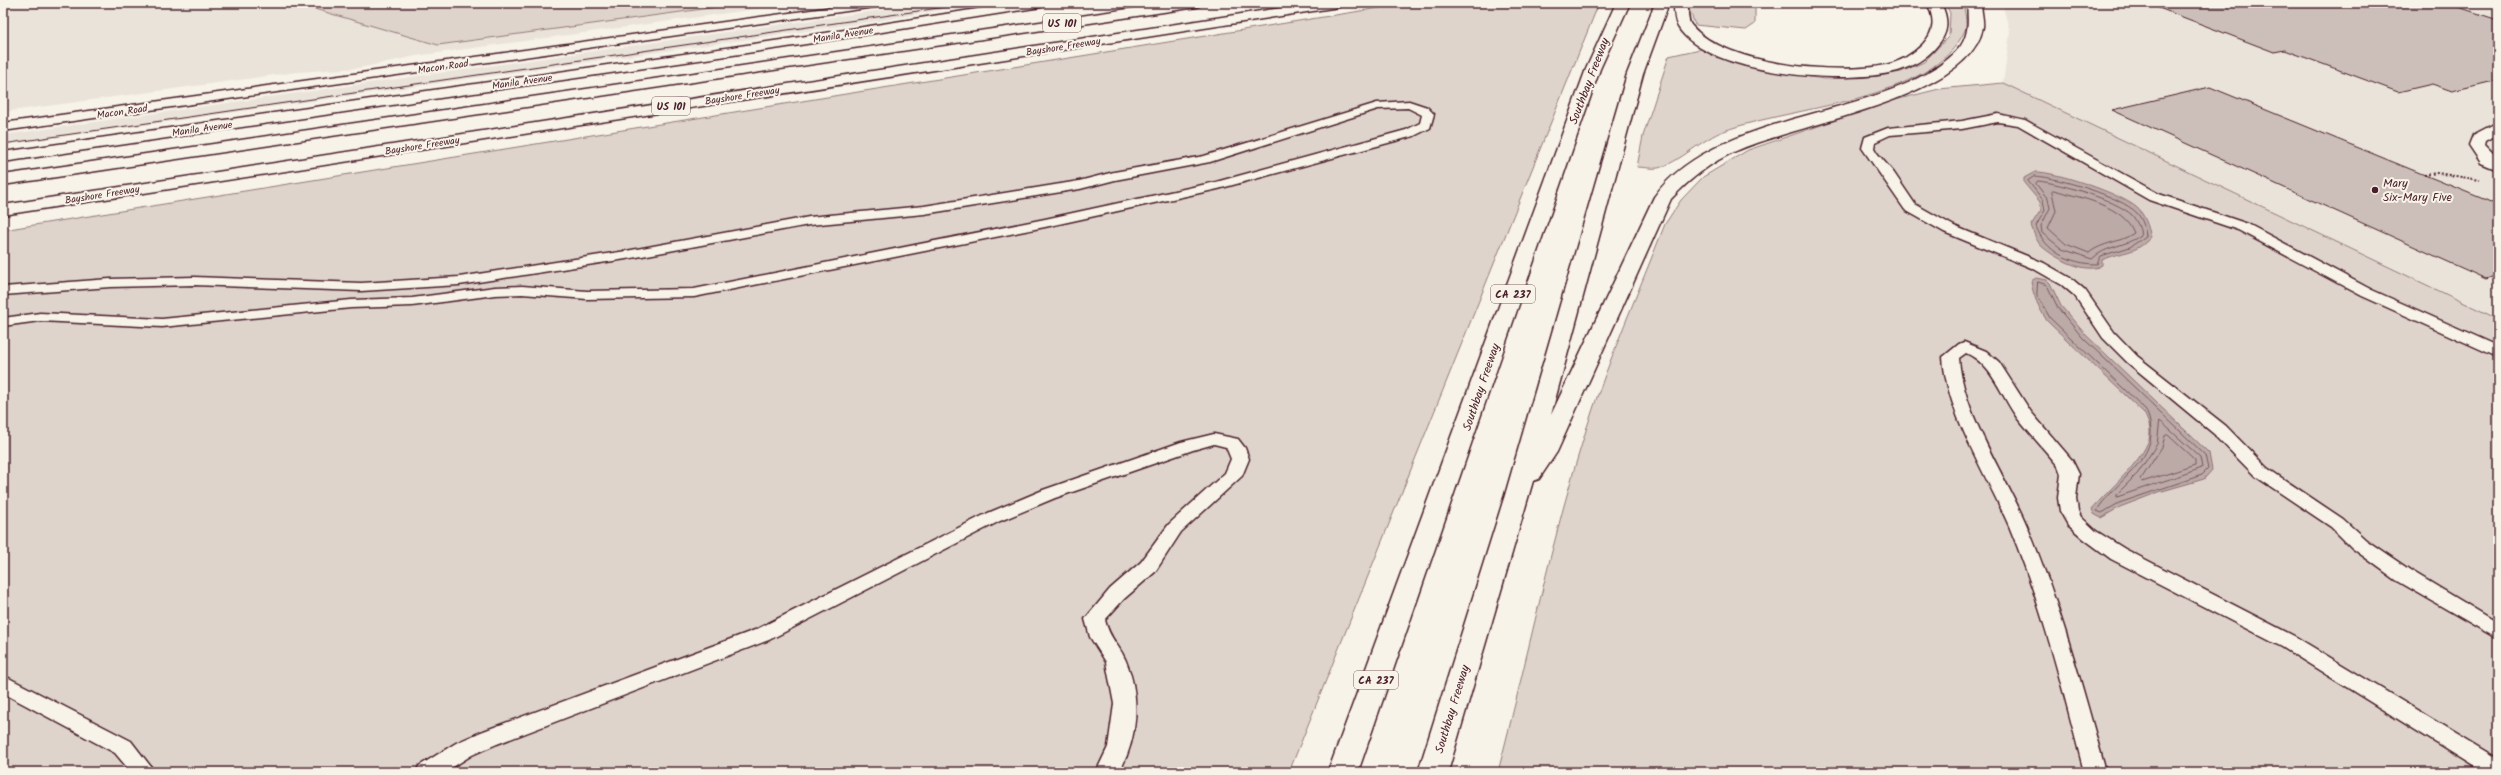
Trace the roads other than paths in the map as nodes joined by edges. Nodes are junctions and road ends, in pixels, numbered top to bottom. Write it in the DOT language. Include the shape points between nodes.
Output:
graph roads {
  1 [pos="882,3"];
  2 [pos="1041,3"];
  3 [pos="1122,3"];
  4 [pos="1197,3"];
  5 [pos="1340,3"];
  6 [pos="1623,3"];
  7 [pos="1662,3"];
  8 [pos="1681,3"];
  9 [pos="1934,3"];
  10 [pos="1974,3"];
  11 [pos="927,42"];
  12 [pos="3,127"];
  13 [pos="2498,127"];
  14 [pos="3,157"];
  15 [pos="2498,165"];
  16 [pos="3,180"];
  17 [pos="3,210"];
  18 [pos="3,291"];
  19 [pos="3,322"];
  20 [pos="2498,352"];
  21 [pos="1517,495"];
  22 [pos="2498,632"];
  23 [pos="3,683"];
  24 [pos="2498,770"];
  25 [pos="144,772"];
  26 [pos="427,772"];
  27 [pos="1107,772"];
  28 [pos="1343,772"];
  29 [pos="1433,772"];
  30 [pos="2095,772"];
  1 -- 12 [label="lane, Macon Road"];
  2 -- 14 [label="main road, Manila Avenue" via="781,44"];
  3 -- 11 [label="main road"];
  4 -- 11 [label="main road, Bayshore Freeway / US 101"];
  5 -- 17 [label="main road, Bayshore Freeway / US 101"];
  6 -- 28 [label="main road, Southbay Freeway / CA 237" via="1592,69"];
  7 -- 21 [label="main road, Southbay Freeway" via="1635,74"];
  8 -- 9 [label="main road" via="1681,16 1686,29 1700,41 1720,51 1776,67 1835,74 1886,70 1908,62 1925,51 1936,40 1941,29 1940,14"];
  10 -- 21 [label="main road" via="1976,30 1966,49 1948,67 1921,84 1731,147 1706,160 1681,178 1663,196 1545,452"];
  11 -- 16 [label="main road, Bayshore Freeway / US 101"];
  13 -- 15 [label="main road" via="2479,139 2477,145 2480,153"];
  18 -- 19 [label="lane" via="118,283 194,282 360,287 459,281 626,255 809,221 924,210 1080,185 1206,159 1378,106 1409,104 1423,109 1428,114 1426,125 1410,133 1218,185 1045,223 694,293 587,295 522,290 495,291 412,302 351,304 162,323 40,316"];
  20 -- 22 [label="lane" via="2367,293 2243,227 2154,197 2021,122 1998,118 1962,125 1888,132 1869,140 1868,148 1872,155 1890,176 1910,207 1949,229 2039,266 2067,282 2080,293 2108,335 2127,354 2220,430 2261,472 2337,523 2359,544 2403,575"];
  21 -- 29 [label="main road, Southbay Freeway"];
  23 -- 25 [label="lane" via="123,747"];
  24 -- 30 [label="lane" via="2289,642 2118,554 2090,535 2074,521 2069,511 2067,498 2070,474 2066,464 2024,415 1993,365 1981,354 1964,348 1951,357 1952,375 1972,429 2018,526 2060,640"];
  26 -- 27 [label="lane" via="464,749 489,738 762,635 994,517 1048,494 1187,446 1214,439 1232,442 1240,459 1233,476 1174,528 1148,567 1117,594 1095,619 1100,638 1116,662 1123,697 1123,729 1112,766"];
}
